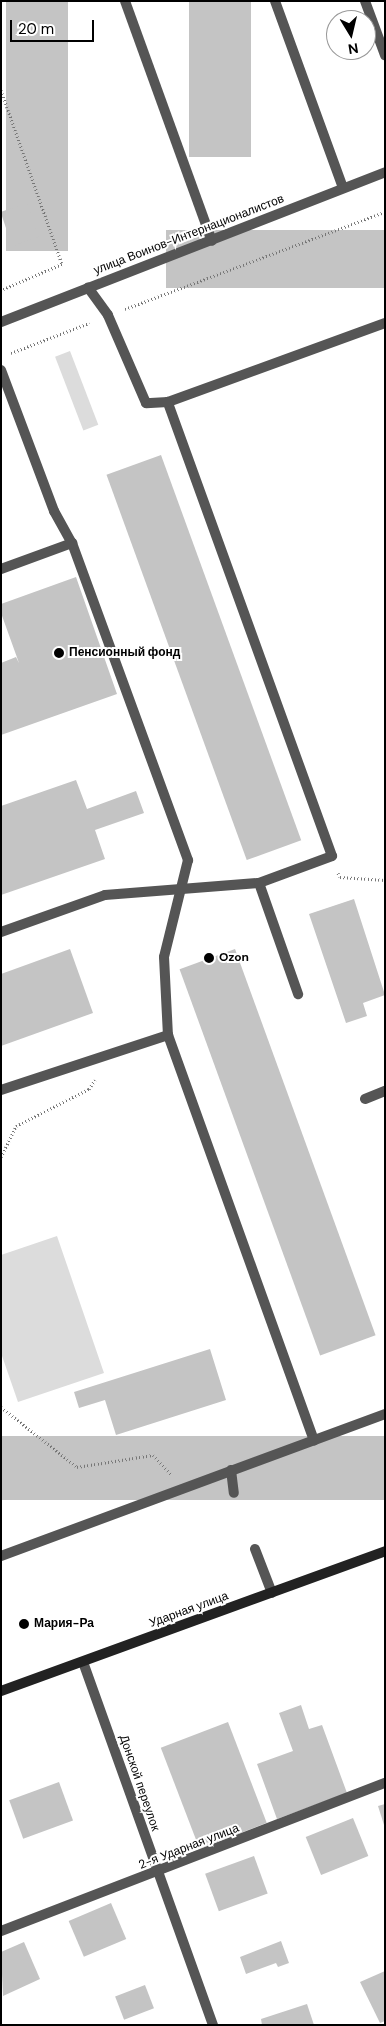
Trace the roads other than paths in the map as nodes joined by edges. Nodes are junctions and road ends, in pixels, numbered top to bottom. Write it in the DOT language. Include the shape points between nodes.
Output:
graph roads {
  1 [pos="125,1"];
  2 [pos="275,1"];
  3 [pos="364,1"];
  4 [pos="385,55"];
  5 [pos="385,172"];
  6 [pos="343,188"];
  7 [pos="212,241"];
  8 [pos="88,287"];
  9 [pos="1,322"];
  10 [pos="385,323"];
  11 [pos="1,370"];
  12 [pos="5,392"];
  13 [pos="168,402"];
  14 [pos="72,543"];
  15 [pos="1,569"];
  16 [pos="258,883"];
  17 [pos="180,890"];
  18 [pos="1,932"];
  19 [pos="298,994"];
  20 [pos="168,1035"];
  21 [pos="1,1090"];
  22 [pos="385,1091"];
  23 [pos="364,1099"];
  24 [pos="385,1414"];
  25 [pos="314,1440"];
  26 [pos="231,1470"];
  27 [pos="234,1493"];
  28 [pos="255,1549"];
  29 [pos="385,1551"];
  30 [pos="1,1556"];
  31 [pos="272,1593"];
  32 [pos="83,1662"];
  33 [pos="1,1691"];
  34 [pos="385,1783"];
  35 [pos="158,1873"];
  36 [pos="1,1931"];
  37 [pos="213,2025"];
  1 -- 7 [label="street"];
  2 -- 6 [label="street"];
  3 -- 4 [label="street"];
  5 -- 6 [label="street, улица Воинов-Интернационалистов"];
  6 -- 7 [label="street, улица Воинов-Интернационалистов"];
  7 -- 8 [label="street, улица Воинов-Интернационалистов"];
  8 -- 9 [label="street, улица Воинов-Интернационалистов"];
  8 -- 13 [label="street" via="108,315 146,403"];
  10 -- 13 [label="street"];
  11 -- 12 [label="street"];
  12 -- 14 [label="street" via="54,512"];
  13 -- 16 [label="street" via="332,856"];
  14 -- 15 [label="street"];
  14 -- 17 [label="street" via="188,860"];
  16 -- 17 [label="street"];
  16 -- 19 [label="street"];
  17 -- 18 [label="street" via="105,895"];
  17 -- 20 [label="street" via="164,957"];
  20 -- 21 [label="street"];
  20 -- 25 [label="street"];
  22 -- 23 [label="street"];
  24 -- 25 [label="street"];
  25 -- 26 [label="street"];
  26 -- 27 [label="street"];
  26 -- 30 [label="street"];
  28 -- 31 [label="street"];
  29 -- 31 [label="street, Ударная улица"];
  31 -- 32 [label="street, Ударная улица"];
  32 -- 33 [label="street, Ударная улица"];
  32 -- 35 [label="street, Донской переулок"];
  34 -- 35 [label="street, 2-я Ударная улица"];
  35 -- 36 [label="street, 2-я Ударная улица"];
  35 -- 37 [label="street, Донской переулок"];
}
